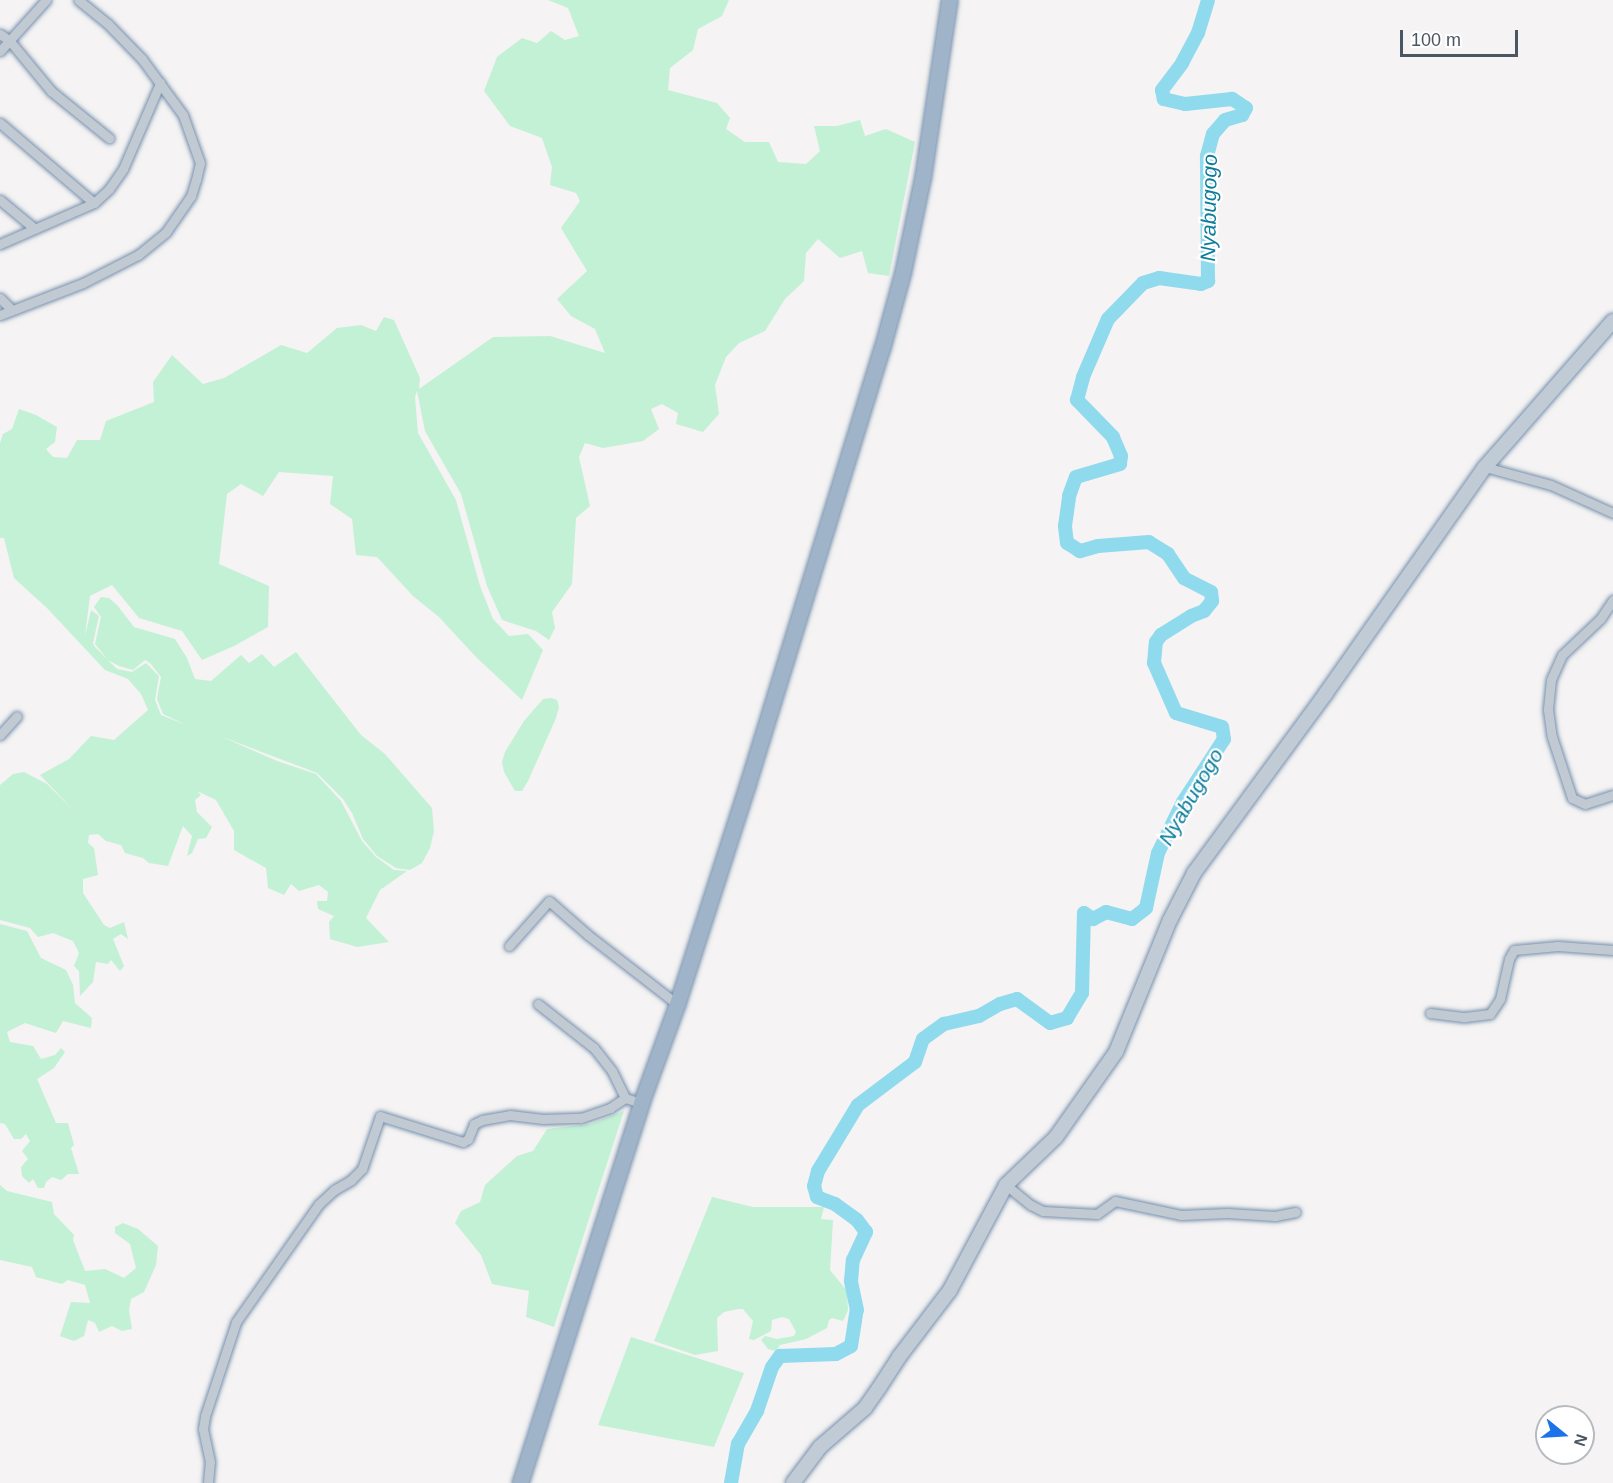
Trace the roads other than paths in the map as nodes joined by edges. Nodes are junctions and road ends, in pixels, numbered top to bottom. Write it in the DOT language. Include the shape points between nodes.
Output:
graph roads {
  1 [pos="46,0"];
  2 [pos="78,0"];
  3 [pos="949,0"];
  4 [pos="0,34"];
  5 [pos="9,40"];
  6 [pos="0,51"];
  7 [pos="160,83"];
  8 [pos="0,123"];
  9 [pos="110,138"];
  10 [pos="0,200"];
  11 [pos="94,203"];
  12 [pos="35,229"];
  13 [pos="0,244"];
  14 [pos="0,298"];
  15 [pos="11,309"];
  16 [pos="0,315"];
  17 [pos="1613,321"];
  18 [pos="1485,467"];
  19 [pos="1613,513"];
  20 [pos="1613,600"];
  21 [pos="17,717"];
  22 [pos="0,735"];
  23 [pos="1613,795"];
  24 [pos="508,946"];
  25 [pos="1613,950"];
  26 [pos="538,1004"];
  27 [pos="677,1004"];
  28 [pos="1430,1013"];
  29 [pos="625,1098"];
  30 [pos="641,1104"];
  31 [pos="1006,1185"];
  32 [pos="1296,1212"];
  33 [pos="208,1483"];
  34 [pos="520,1483"];
  35 [pos="793,1483"];
  1 -- 5 [label="street"];
  2 -- 7 [label="street" via="122,38"];
  3 -- 27 [label="highway" via="923,175 903,271"];
  4 -- 5 [label="street"];
  5 -- 6 [label="street"];
  5 -- 9 [label="street" via="51,91"];
  7 -- 11 [label="street" via="123,169 110,189"];
  7 -- 15 [label="street" via="183,115 200,163 191,196 166,232 138,255 83,283"];
  8 -- 11 [label="street"];
  10 -- 12 [label="street"];
  11 -- 12 [label="street"];
  12 -- 13 [label="street"];
  14 -- 15 [label="street"];
  15 -- 16 [label="street"];
  17 -- 18 [label="main road"];
  18 -- 19 [label="street" via="1551,485"];
  18 -- 31 [label="main road" via="1185,887 1116,1052 1056,1137"];
  20 -- 23 [label="street" via="1600,620 1562,656 1551,680 1548,710 1552,737 1572,798 1585,804"];
  21 -- 22 [label="street"];
  24 -- 27 [label="street" via="549,901"];
  25 -- 28 [label="street" via="1558,946 1514,950 1500,999 1490,1014 1465,1017"];
  26 -- 29 [label="street" via="594,1048 612,1071"];
  27 -- 30 [label="highway"];
  29 -- 30 [label="street"];
  29 -- 33 [label="street" via="581,1118 510,1115 477,1121 463,1142 380,1116 362,1168 319,1204 236,1322 205,1416"];
  30 -- 34 [label="highway"];
  31 -- 32 [label="street" via="1043,1211 1097,1214 1115,1201 1181,1215 1275,1216"];
  31 -- 35 [label="main road" via="950,1290 898,1357 865,1408 820,1447"];
}
